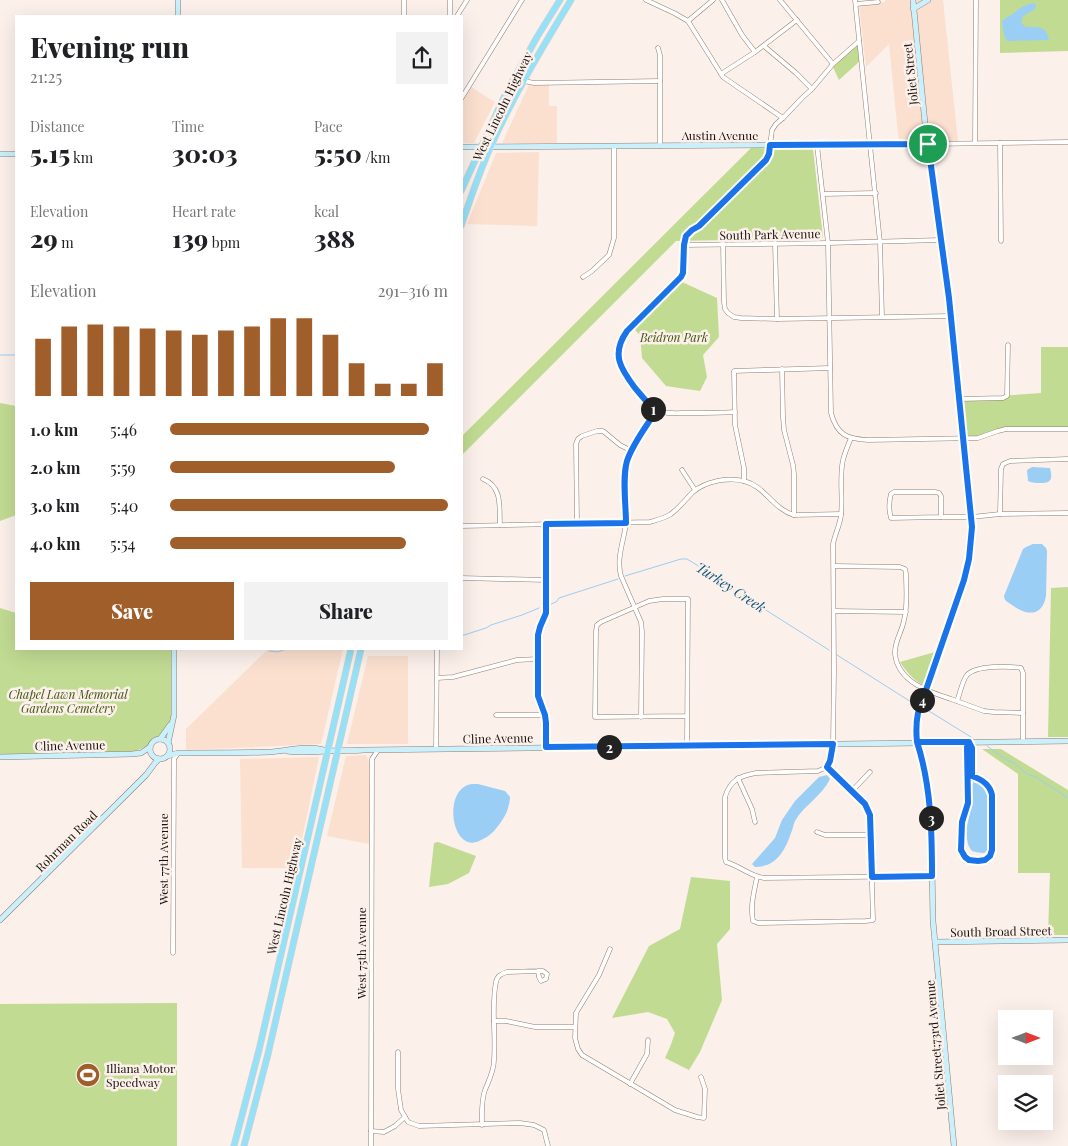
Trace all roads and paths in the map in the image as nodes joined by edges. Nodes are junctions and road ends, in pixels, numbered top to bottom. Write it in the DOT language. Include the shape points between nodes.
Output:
graph roads {
  1 [pos="178,0"];
  2 [pos="404,0"];
  3 [pos="450,0"];
  4 [pos="467,0"];
  5 [pos="522,0"];
  6 [pos="560,0"];
  7 [pos="571,0"];
  8 [pos="646,0"];
  9 [pos="713,0"];
  10 [pos="722,0"];
  11 [pos="780,0"];
  12 [pos="913,0"];
  13 [pos="928,0"];
  14 [pos="976,0"];
  15 [pos="855,2"];
  16 [pos="878,2"];
  17 [pos="913,9"];
  18 [pos="178,15"];
  19 [pos="404,15"];
  20 [pos="450,15"];
  21 [pos="457,15"];
  22 [pos="797,20"];
  23 [pos="688,21"];
  24 [pos="860,40"];
  25 [pos="764,46"];
  26 [pos="658,48"];
  27 [pos="755,52"];
  28 [pos="833,64"];
  29 [pos="721,74"];
  30 [pos="514,77"];
  31 [pos="660,80"];
  32 [pos="524,81"];
  33 [pos="812,89"];
  34 [pos="463,96"];
  35 [pos="783,118"];
  36 [pos="1068,142"];
  37 [pos="975,143"];
  38 [pos="1000,143"];
  39 [pos="870,144"];
  40 [pos="928,144"];
  41 [pos="770,145"];
  42 [pos="817,145"];
  43 [pos="614,146"];
  44 [pos="660,146"];
  45 [pos="463,147"];
  46 [pos="480,147"];
  47 [pos="491,147"];
  48 [pos="0,154"];
  49 [pos="15,154"];
  50 [pos="463,186"];
  51 [pos="876,193"];
  52 [pos="823,194"];
  53 [pos="463,220"];
  54 [pos="941,240"];
  55 [pos="1001,241"];
  56 [pos="880,242"];
  57 [pos="775,243"];
  58 [pos="828,243"];
  59 [pos="722,244"];
  60 [pos="684,245"];
  61 [pos="583,277"];
  62 [pos="951,316"];
  63 [pos="882,317"];
  64 [pos="830,318"];
  65 [pos="777,319"];
  66 [pos="1008,345"];
  67 [pos="830,368"];
  68 [pos="782,369"];
  69 [pos="959,399"];
  70 [pos="656,411"];
  71 [pos="735,412"];
  72 [pos="1068,429"];
  73 [pos="851,438"];
  74 [pos="964,439"];
  75 [pos="632,451"];
  76 [pos="1068,459"];
  77 [pos="682,470"];
  78 [pos="483,479"];
  79 [pos="744,481"];
  80 [pos="695,490"];
  81 [pos="1068,513"];
  82 [pos="841,514"];
  83 [pos="1000,514"];
  84 [pos="794,515"];
  85 [pos="972,517"];
  86 [pos="941,518"];
  87 [pos="626,523"];
  88 [pos="546,524"];
  89 [pos="577,524"];
  90 [pos="500,525"];
  91 [pos="463,526"];
  92 [pos="834,566"];
  93 [pos="463,578"];
  94 [pos="546,580"];
  95 [pos="635,607"];
  96 [pos="834,611"];
  97 [pos="906,612"];
  98 [pos="174,650"];
  99 [pos="351,650"];
  100 [pos="361,650"];
  101 [pos="437,650"];
  102 [pos="538,659"];
  103 [pos="437,678"];
  104 [pos="926,691"];
  105 [pos="957,701"];
  106 [pos="1023,713"];
  107 [pos="496,715"];
  108 [pos="545,715"];
  109 [pos="641,716"];
  110 [pos="687,716"];
  111 [pos="171,725"];
  112 [pos="160,739"];
  113 [pos="1068,740"];
  114 [pos="1023,741"];
  115 [pos="917,742"];
  116 [pos="969,742"];
  117 [pos="169,744"];
  118 [pos="833,744"];
  119 [pos="687,745"];
  120 [pos="150,747"];
  121 [pos="546,747"];
  122 [pos="364,750"];
  123 [pos="378,750"];
  124 [pos="436,750"];
  125 [pos="327,751"];
  126 [pos="338,751"];
  127 [pos="140,753"];
  128 [pos="178,753"];
  129 [pos="152,756"];
  130 [pos="0,757"];
  131 [pos="167,757"];
  132 [pos="159,760"];
  133 [pos="372,760"];
  134 [pos="174,764"];
  135 [pos="827,767"];
  136 [pos="870,772"];
  137 [pos="146,775"];
  138 [pos="970,777"];
  139 [pos="738,778"];
  140 [pos="852,791"];
  141 [pos="755,822"];
  142 [pos="817,832"];
  143 [pos="871,835"];
  144 [pos="932,876"];
  145 [pos="757,877"];
  146 [pos="872,877"];
  147 [pos="0,920"];
  148 [pos="1068,940"];
  149 [pos="935,942"];
  150 [pos="610,949"];
  151 [pos="173,953"];
  152 [pos="538,971"];
  153 [pos="494,1021"];
  154 [pos="575,1027"];
  155 [pos="648,1040"];
  156 [pos="398,1052"];
  157 [pos="702,1077"];
  158 [pos="630,1084"];
  159 [pos="405,1117"];
  160 [pos="482,1124"];
  161 [pos="371,1131"];
  162 [pos="234,1146"];
  163 [pos="244,1146"];
  164 [pos="371,1146"];
  165 [pos="548,1146"];
  166 [pos="954,1146"];
  1 -- 18 [label="street"];
  2 -- 19 [label="street"];
  3 -- 20 [label="street"];
  4 -- 21 [label="street"];
  5 -- 34 [label="street"];
  6 -- 30 [label="main road, West Lincoln Highway"];
  7 -- 32 [label="main road, West Lincoln Highway"];
  8 -- 23 [label="street"];
  9 -- 23 [label="street"];
  10 -- 27 [label="street"];
  11 -- 22 [label="street"];
  12 -- 17 [label="street, Joliet Street"];
  13 -- 17 [label="street"];
  14 -- 37 [label="street"];
  15 -- 16 [label="street"];
  15 -- 24 [label="street"];
  17 -- 40 [label="street, Joliet Street"];
  22 -- 25 [label="street"];
  22 -- 28 [label="street"];
  23 -- 29 [label="street"];
  24 -- 28 [label="street"];
  24 -- 39 [label="street"];
  25 -- 27 [label="street"];
  25 -- 33 [label="street"];
  26 -- 31 [label="street"];
  27 -- 29 [label="street"];
  28 -- 33 [label="street"];
  29 -- 35 [label="street"];
  30 -- 32 [label="street"];
  30 -- 46 [label="main road, West Lincoln Highway"];
  31 -- 32 [label="street"];
  31 -- 44 [label="street"];
  32 -- 47 [label="main road, West Lincoln Highway"];
  33 -- 35 [label="street"];
  35 -- 41 [label="street" via="772,130"];
  36 -- 38 [label="street, Austin Avenue"];
  37 -- 38 [label="street, Austin Avenue"];
  37 -- 40 [label="street, Austin Avenue"];
  38 -- 55 [label="street"];
  39 -- 40 [label="street, Austin Avenue"];
  39 -- 42 [label="street, Austin Avenue"];
  39 -- 51 [label="street"];
  40 -- 54 [label="street, Joliet Street"];
  41 -- 42 [label="street, Austin Avenue"];
  41 -- 44 [label="street, Austin Avenue"];
  41 -- 60 [label="street" via="766,160 699,226 688,232"];
  42 -- 52 [label="street"];
  43 -- 44 [label="street, Austin Avenue"];
  43 -- 47 [label="street, Austin Avenue"];
  43 -- 61 [label="street" via="614,238 609,255"];
  45 -- 46 [label="street, Austin Avenue"];
  46 -- 47 [label="street, Austin Avenue"];
  46 -- 50 [label="main road, West Lincoln Highway"];
  47 -- 53 [label="main road, West Lincoln Highway"];
  48 -- 49 [label="street"];
  51 -- 52 [label="street"];
  51 -- 56 [label="street"];
  52 -- 58 [label="street"];
  54 -- 56 [label="street, South Park Avenue"];
  54 -- 62 [label="street, Joliet Street"];
  56 -- 58 [label="street, South Park Avenue"];
  56 -- 63 [label="street"];
  57 -- 58 [label="street, South Park Avenue"];
  57 -- 59 [label="street, South Park Avenue"];
  57 -- 65 [label="street"];
  58 -- 64 [label="street"];
  59 -- 60 [label="street, South Park Avenue"];
  59 -- 65 [label="street" via="724,302 728,314 741,318"];
  60 -- 70 [label="street" via="681,277 627,331 619,345 623,372"];
  62 -- 63 [label="street"];
  62 -- 69 [label="street, Joliet Street"];
  63 -- 64 [label="street"];
  64 -- 65 [label="street"];
  64 -- 67 [label="street"];
  66 -- 69 [label="street" via="1007,396"];
  67 -- 68 [label="street"];
  67 -- 73 [label="street" via="834,423 839,431"];
  68 -- 71 [label="street" via="734,371"];
  68 -- 84 [label="street" via="784,430 794,474"];
  69 -- 74 [label="street, Joliet Street"];
  70 -- 71 [label="street"];
  70 -- 75 [label="street"];
  71 -- 79 [label="street"];
  72 -- 74 [label="street" via="1006,429"];
  73 -- 74 [label="street"];
  73 -- 82 [label="street" via="841,473"];
  74 -- 85 [label="street, Joliet Street"];
  75 -- 87 [label="street" via="626,470"];
  75 -- 89 [label="street" via="602,431 578,439"];
  76 -- 83 [label="street" via="1003,464"];
  77 -- 80 [label="street"];
  78 -- 90 [label="street" via="490,482 499,497"];
  79 -- 80 [label="street" via="717,481"];
  79 -- 84 [label="street" via="760,489 786,513"];
  80 -- 87 [label="street" via="673,513 660,520"];
  81 -- 83 [label="street"];
  82 -- 84 [label="street"];
  82 -- 92 [label="street" via="833,544"];
  83 -- 85 [label="street"];
  85 -- 86 [label="street"];
  85 -- 104 [label="street, Joliet Street" via="964,580"];
  86 -- 86 [label="street" via="891,518 891,494 939,493"];
  87 -- 89 [label="street"];
  87 -- 95 [label="street" via="619,569"];
  88 -- 89 [label="street"];
  88 -- 90 [label="street"];
  88 -- 94 [label="street"];
  90 -- 91 [label="street"];
  92 -- 96 [label="street"];
  92 -- 97 [label="street" via="905,569"];
  93 -- 94 [label="street"];
  94 -- 102 [label="street" via="546,613 538,635"];
  95 -- 109 [label="street" via="642,632"];
  95 -- 109 [label="street" via="597,625 595,717"];
  95 -- 110 [label="street" via="649,601 688,599"];
  96 -- 97 [label="street"];
  96 -- 118 [label="street"];
  97 -- 104 [label="street" via="896,643 898,666 912,683"];
  98 -- 111 [label="street" via="174,715"];
  99 -- 125 [label="main road, West Lincoln Highway"];
  100 -- 126 [label="main road, West Lincoln Highway"];
  101 -- 103 [label="street"];
  102 -- 103 [label="street" via="517,660 453,677"];
  102 -- 108 [label="street" via="538,696"];
  103 -- 124 [label="street"];
  104 -- 105 [label="street"];
  104 -- 115 [label="street, Joliet Street" via="917,720"];
  105 -- 106 [label="street" via="984,711"];
  105 -- 106 [label="street" via="966,676 973,671 988,667 1021,668"];
  106 -- 114 [label="street"];
  107 -- 108 [label="street"];
  108 -- 121 [label="street"];
  109 -- 110 [label="street"];
  110 -- 119 [label="street"];
  111 -- 112 [label="street"];
  111 -- 117 [label="street"];
  112 -- 117 [label="street"];
  112 -- 120 [label="street"];
  113 -- 114 [label="street, Cline Avenue"];
  114 -- 116 [label="street, Cline Avenue"];
  115 -- 116 [label="street, Cline Avenue"];
  115 -- 118 [label="street, Cline Avenue"];
  115 -- 144 [label="street, Joliet Street" via="931,814"];
  116 -- 138 [label="street" via="972,748"];
  117 -- 128 [label="street"];
  117 -- 131 [label="street"];
  118 -- 119 [label="street, Cline Avenue"];
  118 -- 135 [label="street"];
  119 -- 121 [label="street, Cline Avenue"];
  120 -- 127 [label="street, Cline Avenue"];
  120 -- 129 [label="street"];
  121 -- 124 [label="street, Cline Avenue"];
  122 -- 123 [label="street, Cline Avenue"];
  122 -- 126 [label="street, Cline Avenue"];
  122 -- 133 [label="street"];
  123 -- 124 [label="street, Cline Avenue"];
  123 -- 133 [label="street"];
  125 -- 126 [label="street, Cline Avenue"];
  125 -- 128 [label="street, Cline Avenue" via="306,748"];
  125 -- 162 [label="main road, West Lincoln Highway" via="264,1030"];
  126 -- 163 [label="main road, West Lincoln Highway"];
  127 -- 129 [label="street, Cline Avenue"];
  127 -- 130 [label="street, Cline Avenue"];
  128 -- 131 [label="street, Cline Avenue"];
  128 -- 134 [label="street, West 77th Avenue"];
  129 -- 132 [label="street"];
  129 -- 137 [label="street, Rohrman Road"];
  131 -- 132 [label="street"];
  131 -- 134 [label="street"];
  132 -- 137 [label="street, Rohrman Road"];
  133 -- 161 [label="street, West 75th Avenue"];
  134 -- 151 [label="street, West 77th Avenue"];
  135 -- 139 [label="street" via="810,772 756,773"];
  135 -- 140 [label="street"];
  136 -- 140 [label="street"];
  137 -- 147 [label="street, Rohrman Road"];
  138 -- 138 [label="street" via="989,786 992,795 992,850 985,860 978,861 969,860 961,850"];
  139 -- 141 [label="street"];
  139 -- 145 [label="street" via="731,783 725,797 725,858 726,862"];
  140 -- 143 [label="street" via="865,804 870,815"];
  142 -- 143 [label="street" via="825,835"];
  143 -- 146 [label="street"];
  144 -- 146 [label="street"];
  144 -- 149 [label="street, Joliet Street"];
  145 -- 146 [label="street"];
  145 -- 146 [label="street" via="752,908 753,921 758,923 873,920"];
  148 -- 149 [label="street, South Broad Street"];
  149 -- 166 [label="street, Joliet Street;73rd Avenue"];
  150 -- 154 [label="street" via="576,1013"];
  152 -- 153 [label="street" via="506,972 496,979"];
  153 -- 154 [label="street" via="535,1027"];
  153 -- 160 [label="street" via="494,1068 482,1103"];
  154 -- 158 [label="street" via="576,1044 582,1055"];
  155 -- 158 [label="street" via="647,1054"];
  156 -- 159 [label="street" via="400,1110"];
  157 -- 158 [label="street" via="704,1118 675,1110"];
  159 -- 160 [label="street" via="408,1122 419,1126"];
  159 -- 161 [label="street" via="384,1132"];
  160 -- 165 [label="street" via="534,1125 544,1130"];
  161 -- 164 [label="street, West 75th Avenue"];
}
